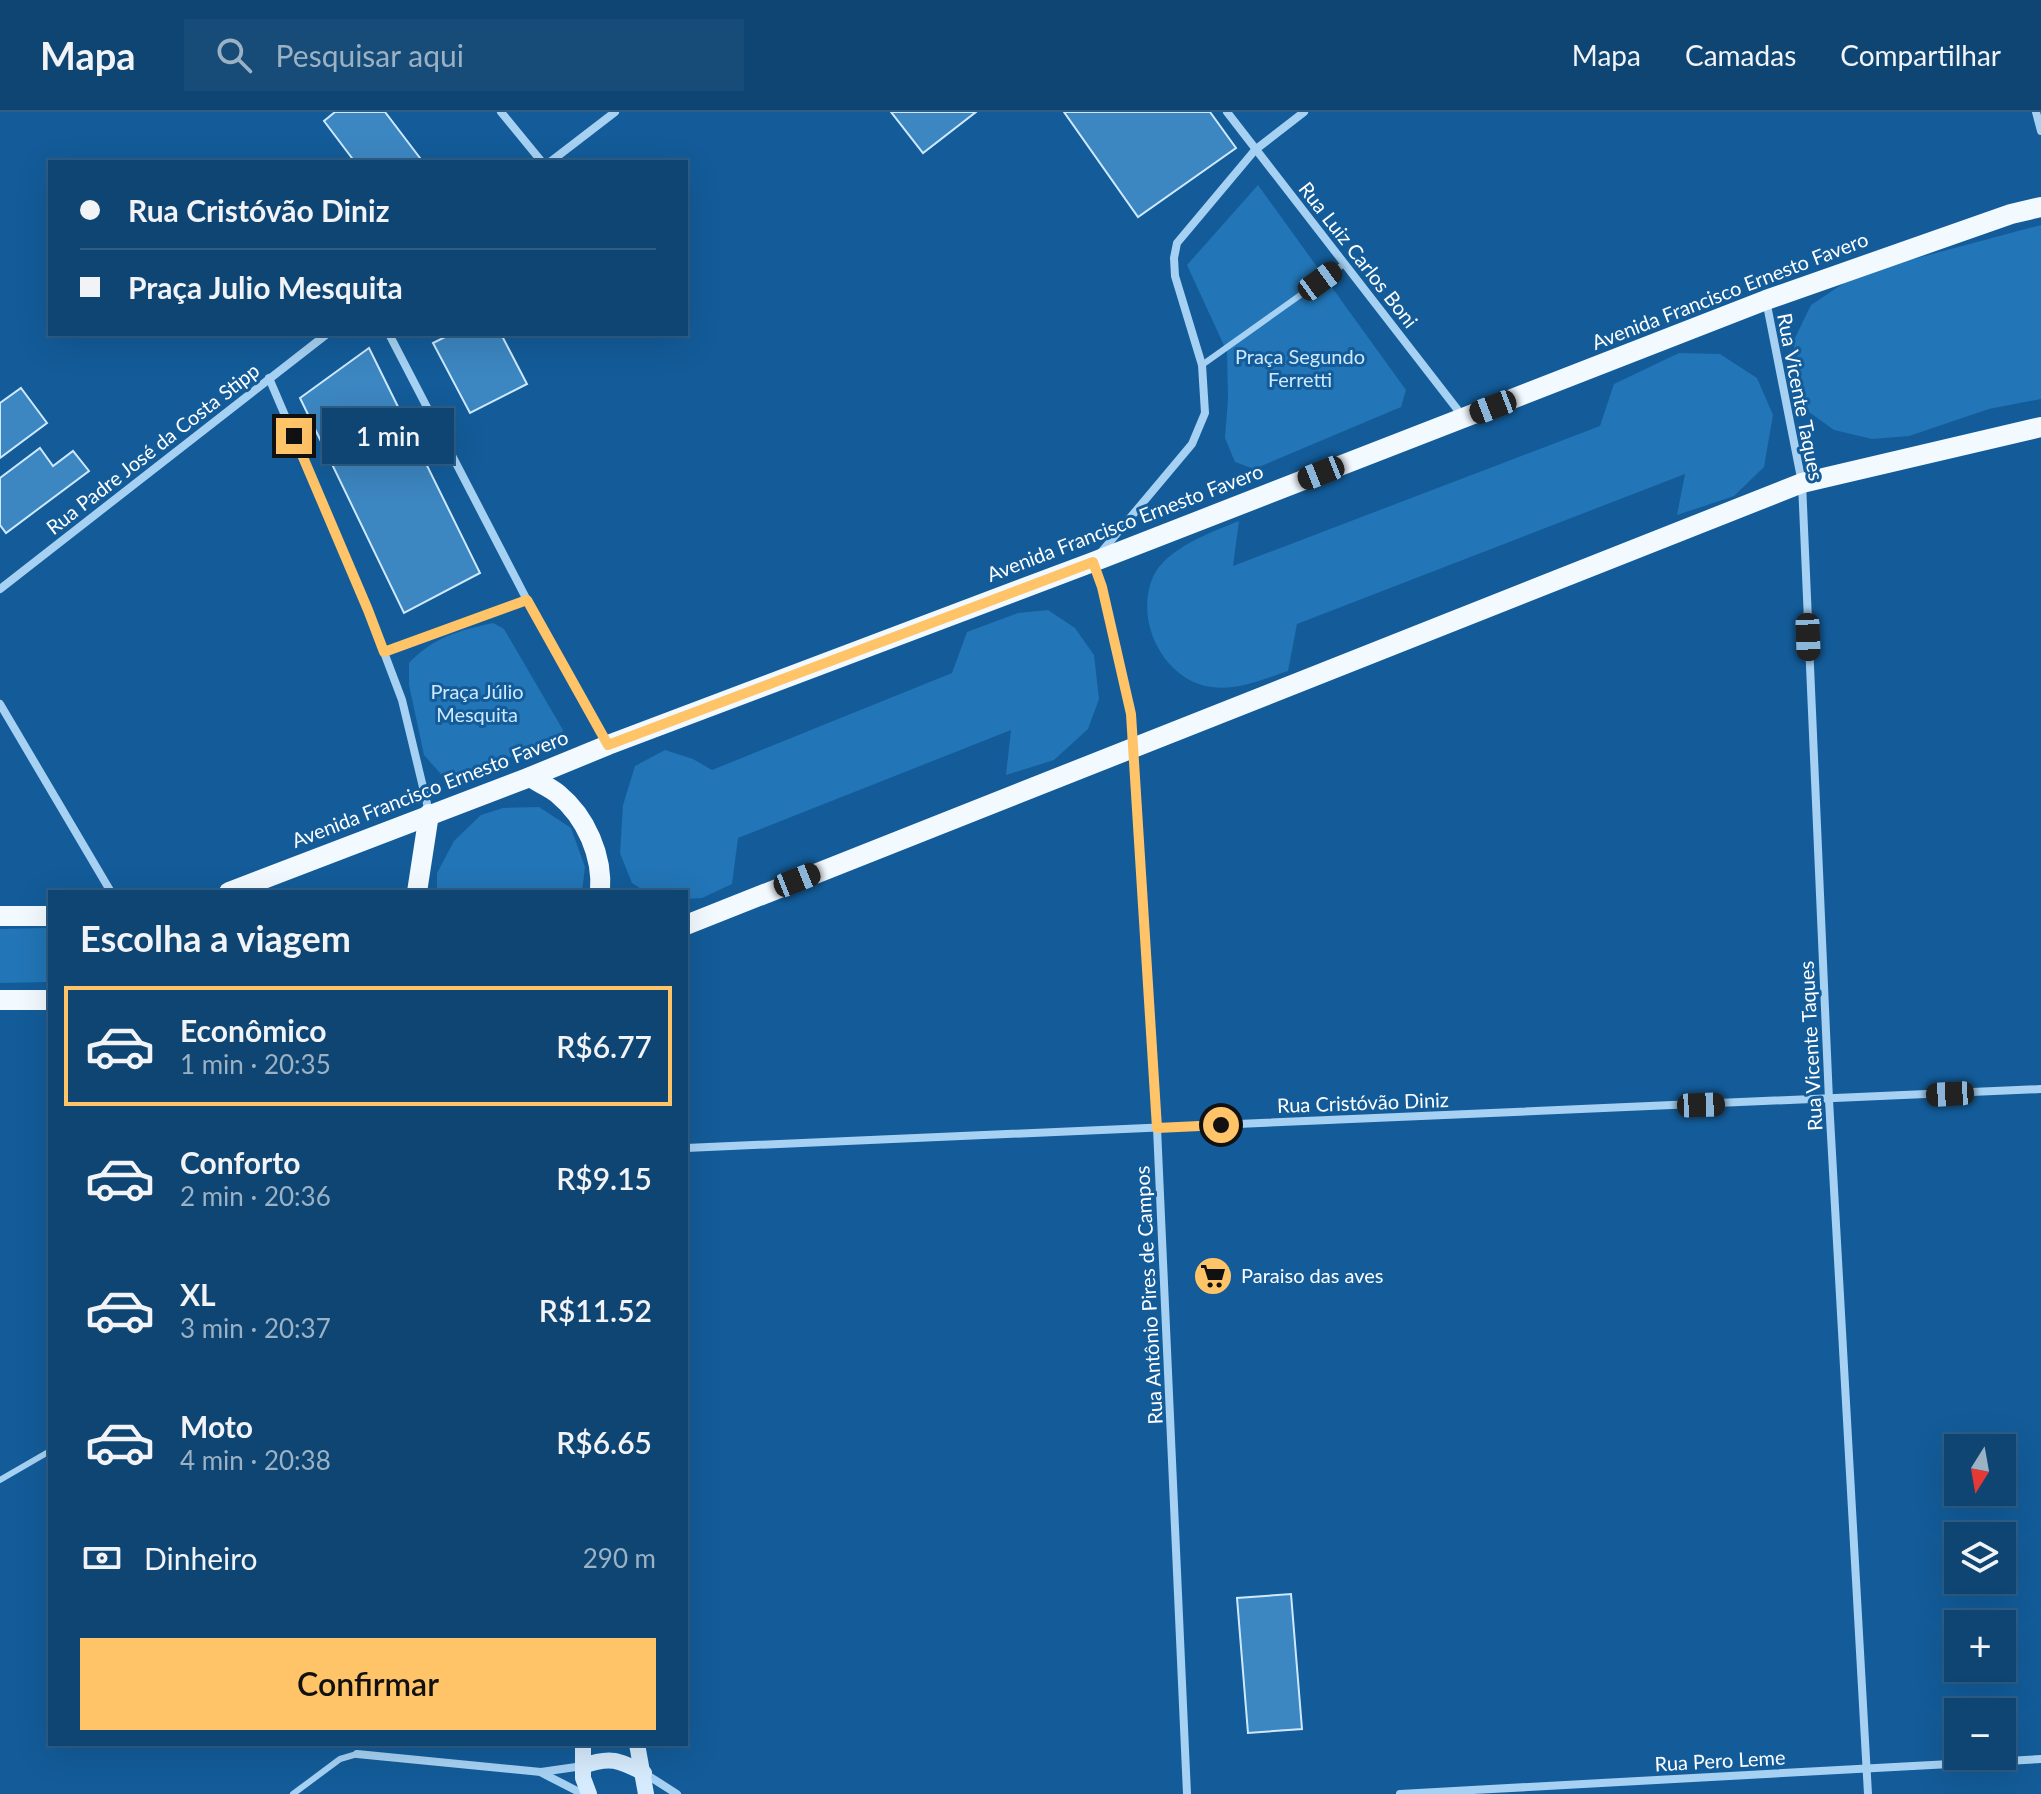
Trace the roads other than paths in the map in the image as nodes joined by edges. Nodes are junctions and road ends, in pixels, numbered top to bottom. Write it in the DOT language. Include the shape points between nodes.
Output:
graph roads {
  1 [pos="501,112"];
  2 [pos="615,112"];
  3 [pos="1227,112"];
  4 [pos="1304,112"];
  5 [pos="2036,112"];
  6 [pos="2041,131"];
  7 [pos="1255,150"];
  8 [pos="540,160"];
  9 [pos="553,160"];
  10 [pos="2041,207"];
  11 [pos="1344,264"];
  12 [pos="1766,300"];
  13 [pos="324,336"];
  14 [pos="390,336"];
  15 [pos="1202,365"];
  16 [pos="269,378"];
  17 [pos="1464,418"];
  18 [pos="2041,427"];
  19 [pos="1802,483"];
  20 [pos="1093,562"];
  21 [pos="0,589"];
  22 [pos="527,600"];
  23 [pos="384,652"];
  24 [pos="0,704"];
  25 [pos="608,745"];
  26 [pos="1132,747"];
  27 [pos="530,777"];
  28 [pos="429,814"];
  29 [pos="110,890"];
  30 [pos="234,890"];
  31 [pos="417,890"];
  32 [pos="600,890"];
  33 [pos="0,916"];
  34 [pos="48,916"];
  35 [pos="688,924"];
  36 [pos="0,1000"];
  37 [pos="48,1000"];
  38 [pos="2041,1089"];
  39 [pos="1829,1100"];
  40 [pos="1157,1128"];
  41 [pos="688,1148"];
  42 [pos="48,1452"];
  43 [pos="0,1480"];
  44 [pos="583,1746"];
  45 [pos="637,1746"];
  46 [pos="357,1754"];
  47 [pos="2041,1759"];
  48 [pos="583,1766"];
  49 [pos="1867,1769"];
  50 [pos="541,1772"];
  51 [pos="644,1773"];
  52 [pos="293,1794"];
  53 [pos="583,1794"];
  54 [pos="589,1794"];
  55 [pos="646,1794"];
  56 [pos="677,1794"];
  57 [pos="1187,1794"];
  58 [pos="1400,1794"];
  59 [pos="1868,1794"];
  1 -- 8 [label="street"];
  2 -- 9 [label="street"];
  3 -- 7 [label="street, Rua Luiz Carlos Boni"];
  4 -- 7 [label="street"];
  5 -- 6 [label="street"];
  7 -- 11 [label="street, Rua Luiz Carlos Boni"];
  7 -- 15 [label="street" via="1177,243 1175,276"];
  10 -- 12 [label="main road, Avenida Francisco Ernesto Favero"];
  11 -- 15 [label="lane"];
  11 -- 17 [label="street, Rua Luiz Carlos Boni"];
  12 -- 17 [label="main road, Avenida Francisco Ernesto Favero"];
  12 -- 19 [label="street, Rua Vicente Taques"];
  13 -- 16 [label="street, Rua Padre José da Costa Stipp"];
  14 -- 22 [label="street"];
  15 -- 20 [label="street" via="1205,413 1192,444"];
  16 -- 21 [label="street, Rua Padre José da Costa Stipp"];
  16 -- 23 [label="street"];
  17 -- 20 [label="main road, Avenida Francisco Ernesto Favero"];
  18 -- 19 [label="main road"];
  19 -- 26 [label="main road"];
  19 -- 39 [label="street, Rua Vicente Taques"];
  20 -- 25 [label="main road, Avenida Francisco Ernesto Favero"];
  20 -- 26 [label="street, Rua Antônio Pires de Campos" via="1131,714"];
  22 -- 23 [label="street"];
  22 -- 25 [label="street"];
  23 -- 28 [label="street" via="402,700"];
  24 -- 29 [label="street"];
  25 -- 27 [label="main road, Avenida Francisco Ernesto Favero"];
  26 -- 35 [label="main road"];
  26 -- 40 [label="street, Rua Antônio Pires de Campos"];
  27 -- 28 [label="main road, Avenida Francisco Ernesto Favero"];
  27 -- 32 [label="main road" via="558,794 579,817 595,847"];
  28 -- 30 [label="main road, Avenida Francisco Ernesto Favero"];
  28 -- 31 [label="main road"];
  33 -- 34 [label="main road"];
  36 -- 37 [label="main road"];
  38 -- 39 [label="street, Rua Cristóvão Diniz"];
  39 -- 40 [label="street, Rua Cristóvão Diniz"];
  39 -- 49 [label="street, Rua Vicente Taques"];
  40 -- 41 [label="street, Rua Cristóvão Diniz"];
  40 -- 57 [label="street, Rua Antônio Pires de Campos"];
  42 -- 43 [label="lane"];
  44 -- 48 [label="street"];
  45 -- 51 [label="street"];
  46 -- 50 [label="street"];
  46 -- 52 [label="lane" via="340,1759"];
  47 -- 49 [label="street, Rua Pero Leme"];
  48 -- 50 [label="street"];
  48 -- 51 [label="street" via="603,1759"];
  48 -- 54 [label="street"];
  49 -- 58 [label="street, Rua Pero Leme"];
  49 -- 59 [label="street, Rua Vicente Taques"];
  50 -- 53 [label="street"];
  51 -- 55 [label="street"];
  51 -- 56 [label="street"];
}
